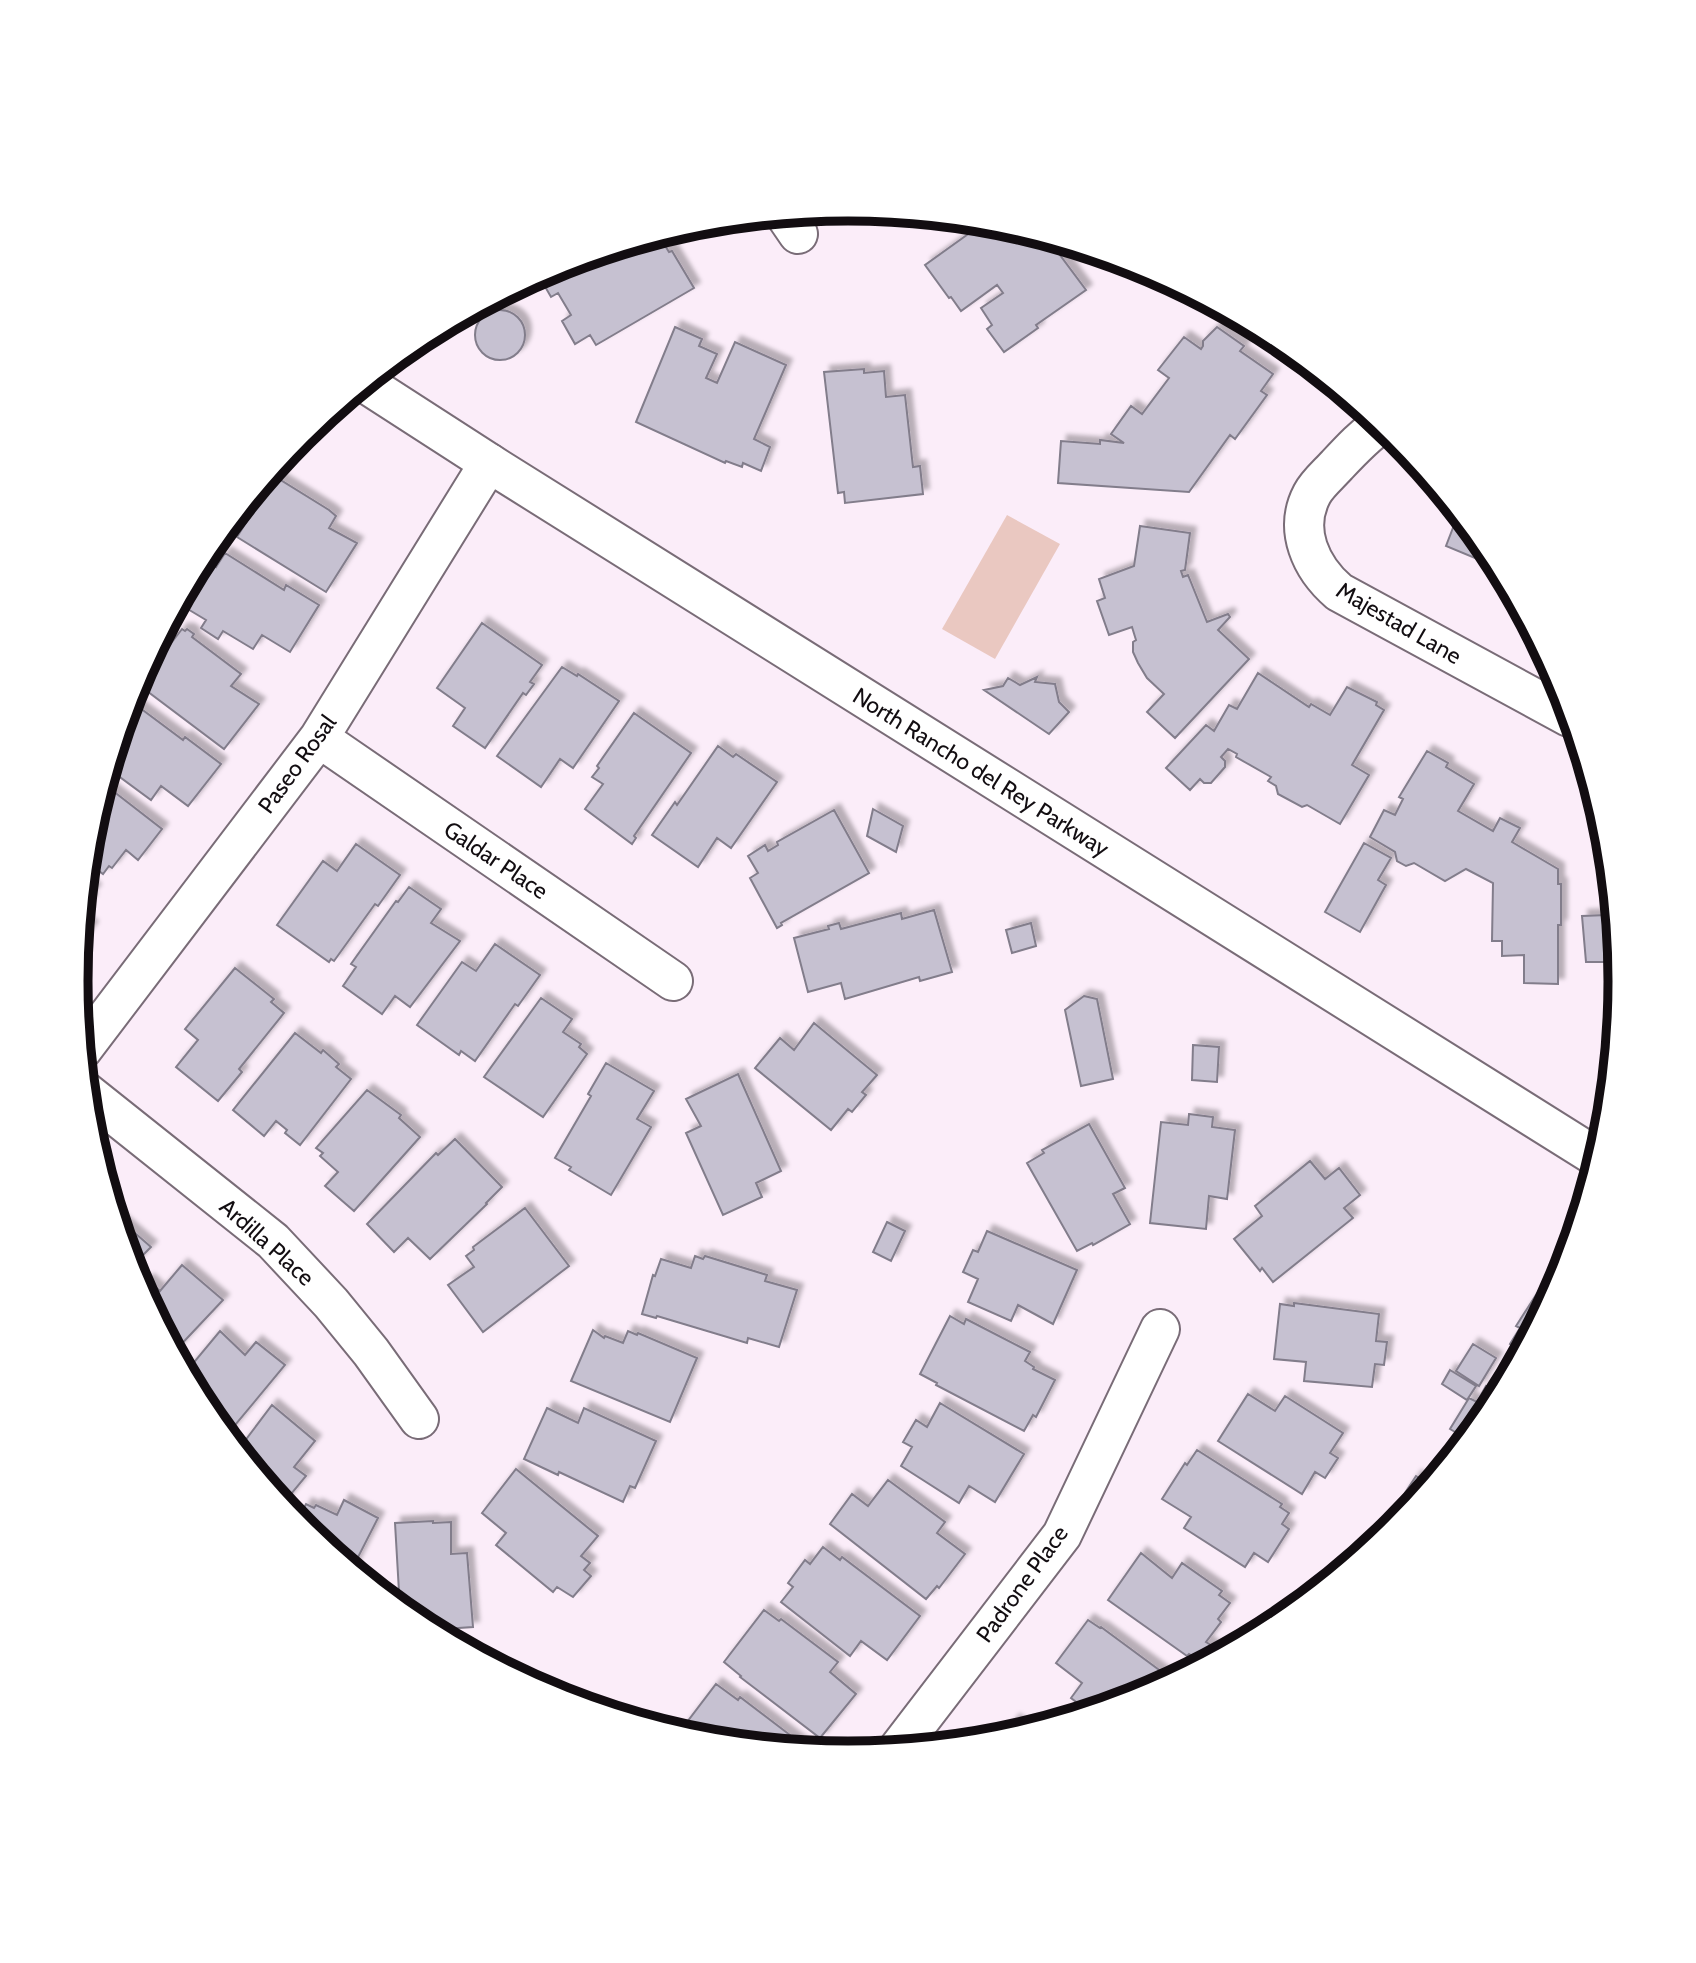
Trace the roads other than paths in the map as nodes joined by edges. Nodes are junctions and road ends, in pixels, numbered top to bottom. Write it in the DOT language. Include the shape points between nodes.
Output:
graph roads {
  1 [pos="373,388"];
  2 [pos="1372,431"];
  3 [pos="489,463"];
  4 [pos="1559,711"];
  5 [pos="319,738"];
  6 [pos="673,981"];
  7 [pos="90,1040"];
  8 [pos="97,1101"];
  9 [pos="1589,1152"];
  10 [pos="1160,1329"];
  11 [pos="419,1419"];
  12 [pos="905,1739"];
  1 -- 3 [label="street, North Rancho del Rey Parkway"];
  2 -- 4 [label="street, Majestad Lane" via="1312,492 1304,527 1313,564 1339,592"];
  3 -- 5 [label="street, Paseo Rosal"];
  3 -- 9 [label="street, North Rancho del Rey Parkway"];
  5 -- 6 [label="street, Galdar Place"];
  5 -- 7 [label="street, Paseo Rosal"];
  8 -- 11 [label="street, Ardilla Place" via="273,1241 331,1303"];
  10 -- 12 [label="street, Padrone Place" via="1062,1535"];
}
